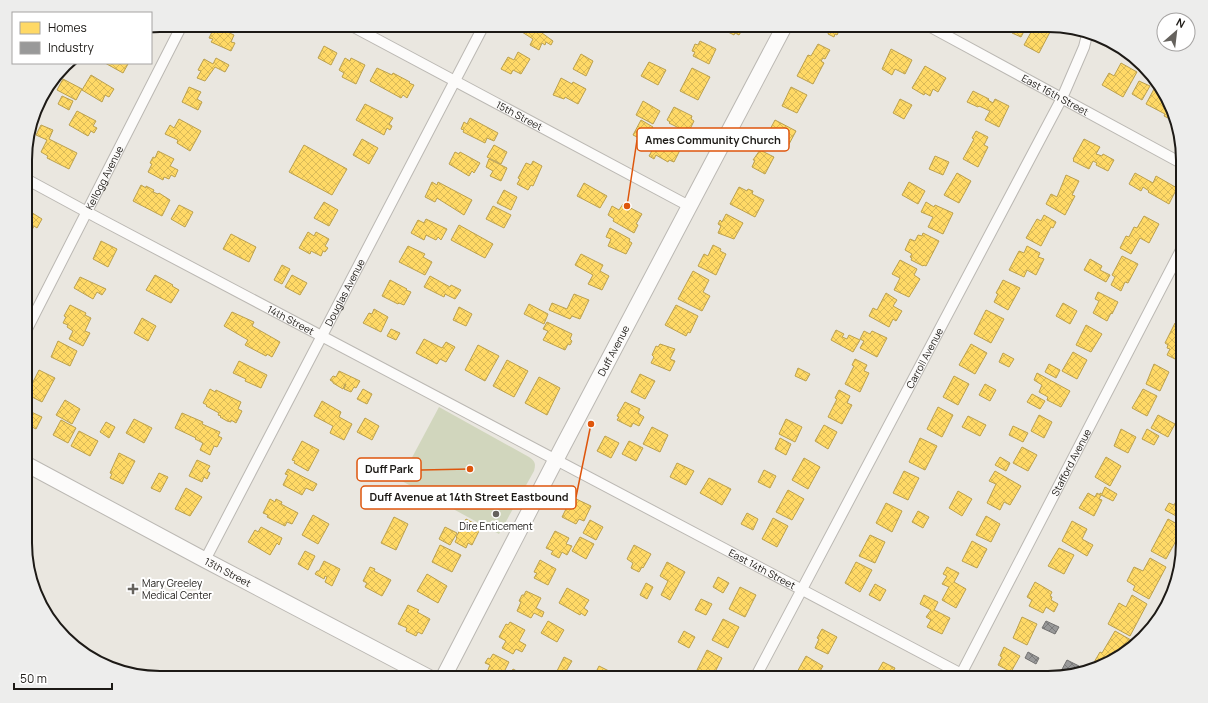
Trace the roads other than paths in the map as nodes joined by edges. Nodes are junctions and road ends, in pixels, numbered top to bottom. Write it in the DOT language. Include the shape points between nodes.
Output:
graph roads {
  1 [pos="178,32"];
  2 [pos="363,32"];
  3 [pos="480,32"];
  4 [pos="781,32"];
  5 [pos="940,32"];
  6 [pos="1086,38"];
  7 [pos="455,81"];
  8 [pos="1062,98"];
  9 [pos="1176,160"];
  10 [pos="32,181"];
  11 [pos="689,206"];
  12 [pos="87,213"];
  13 [pos="1176,260"];
  14 [pos="32,319"];
  15 [pos="321,337"];
  16 [pos="556,459"];
  17 [pos="32,467"];
  18 [pos="205,560"];
  19 [pos="802,590"];
  20 [pos="417,671"];
  21 [pos="447,671"];
  22 [pos="760,671"];
  23 [pos="954,671"];
  24 [pos="966,671"];
  1 -- 12 [label="street, Kellogg Avenue"];
  2 -- 7 [label="street, 15th Street"];
  3 -- 7 [label="street, Douglas Avenue"];
  4 -- 11 [label="main road, Duff Avenue"];
  5 -- 8 [label="street, East 16th Street"];
  6 -- 8 [label="street, Carroll Avenue"];
  7 -- 11 [label="street, 15th Street"];
  7 -- 15 [label="street, Douglas Avenue"];
  8 -- 9 [label="street, East 16th Street"];
  8 -- 19 [label="street, Carroll Avenue"];
  10 -- 12 [label="street, 14th Street"];
  11 -- 16 [label="main road, Duff Avenue"];
  12 -- 14 [label="street, Kellogg Avenue"];
  12 -- 15 [label="street, 14th Street"];
  13 -- 24 [label="street, Stafford Avenue"];
  15 -- 16 [label="street, 14th Street"];
  15 -- 18 [label="street, Douglas Avenue"];
  16 -- 19 [label="street, East 14th Street"];
  16 -- 21 [label="main road, Duff Avenue"];
  17 -- 18 [label="main road, 13th Street"];
  18 -- 20 [label="main road, 13th Street"];
  19 -- 22 [label="street, Carroll Avenue"];
  19 -- 23 [label="street, East 14th Street"];
}
